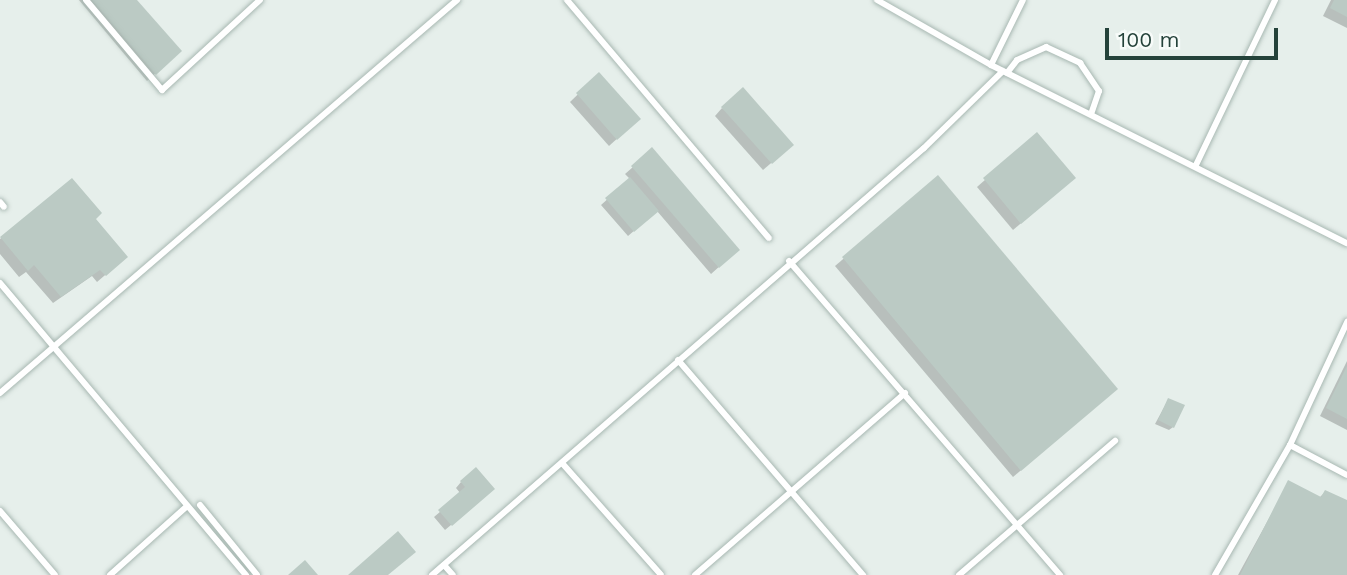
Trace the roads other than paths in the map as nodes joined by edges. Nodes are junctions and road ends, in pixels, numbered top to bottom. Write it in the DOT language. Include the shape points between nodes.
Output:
graph roads {
  1 [pos="86,0"];
  2 [pos="260,0"];
  3 [pos="457,0"];
  4 [pos="566,0"];
  5 [pos="877,0"];
  6 [pos="1023,0"];
  7 [pos="1275,0"];
  8 [pos="991,65"];
  9 [pos="1005,72"];
  10 [pos="1091,114"];
  11 [pos="1196,166"];
  12 [pos="769,238"];
  13 [pos="1347,243"];
  14 [pos="789,261"];
  15 [pos="0,283"];
  16 [pos="1347,322"];
  17 [pos="54,345"];
  18 [pos="678,360"];
  19 [pos="0,393"];
  20 [pos="905,393"];
  21 [pos="1115,441"];
  22 [pos="1290,445"];
  23 [pos="562,463"];
  24 [pos="1347,475"];
  25 [pos="793,493"];
  26 [pos="200,505"];
  27 [pos="186,507"];
  28 [pos="0,510"];
  29 [pos="1016,524"];
  30 [pos="444,565"];
  31 [pos="55,575"];
  32 [pos="110,575"];
  33 [pos="246,575"];
  34 [pos="257,575"];
  35 [pos="432,575"];
  36 [pos="453,575"];
  37 [pos="661,575"];
  38 [pos="695,575"];
  39 [pos="863,575"];
  40 [pos="959,575"];
  41 [pos="1060,575"];
  42 [pos="1215,575"];
  1 -- 2 [label="lane" via="162,90"];
  3 -- 17 [label="lane"];
  4 -- 12 [label="lane"];
  5 -- 8 [label="lane"];
  6 -- 8 [label="lane"];
  7 -- 11 [label="lane"];
  8 -- 9 [label="lane"];
  9 -- 10 [label="lane"];
  9 -- 10 [label="lane" via="1017,60 1046,47 1080,63 1099,91"];
  9 -- 14 [label="lane" via="924,148"];
  10 -- 11 [label="lane"];
  11 -- 13 [label="lane"];
  14 -- 18 [label="lane"];
  14 -- 20 [label="lane"];
  15 -- 17 [label="lane"];
  16 -- 22 [label="lane"];
  17 -- 19 [label="lane"];
  17 -- 27 [label="lane"];
  18 -- 23 [label="lane"];
  18 -- 25 [label="lane"];
  20 -- 25 [label="lane"];
  20 -- 29 [label="lane"];
  21 -- 29 [label="lane"];
  22 -- 24 [label="lane"];
  22 -- 42 [label="lane"];
  23 -- 30 [label="lane"];
  23 -- 37 [label="lane"];
  25 -- 38 [label="lane"];
  25 -- 39 [label="lane"];
  26 -- 34 [label="lane"];
  27 -- 32 [label="lane"];
  27 -- 33 [label="lane"];
  28 -- 31 [label="lane"];
  29 -- 40 [label="lane"];
  29 -- 41 [label="lane"];
  30 -- 35 [label="lane"];
  30 -- 36 [label="lane"];
}
